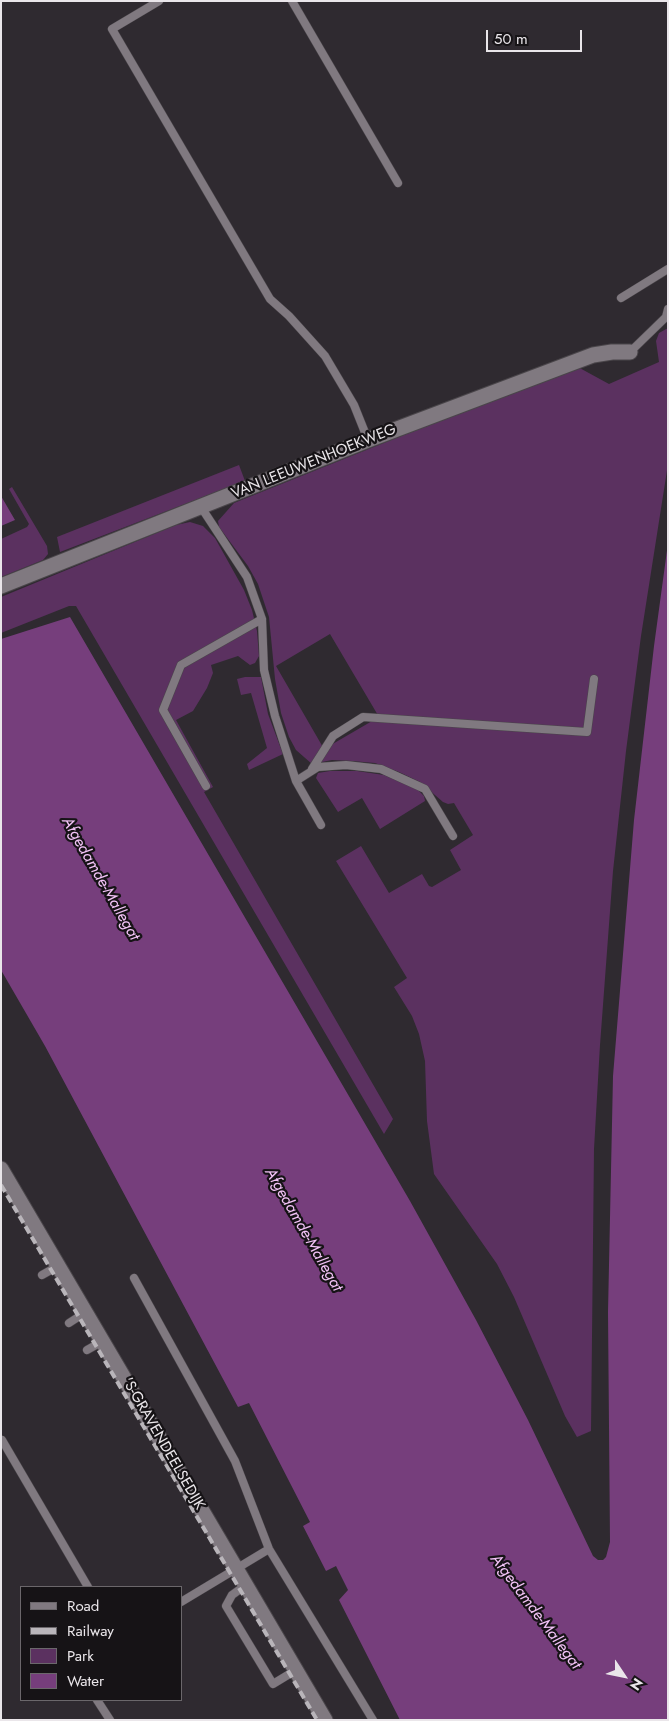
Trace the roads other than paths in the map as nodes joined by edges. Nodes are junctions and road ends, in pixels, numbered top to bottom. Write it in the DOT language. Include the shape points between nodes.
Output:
graph roads {
  1 [pos="159,1"];
  2 [pos="292,1"];
  3 [pos="398,183"];
  4 [pos="668,269"];
  5 [pos="621,298"];
  6 [pos="668,309"];
  7 [pos="630,352"];
  8 [pos="368,440"];
  9 [pos="201,507"];
  10 [pos="1,586"];
  11 [pos="262,619"];
  12 [pos="594,679"];
  13 [pos="311,772"];
  14 [pos="296,781"];
  15 [pos="206,786"];
  16 [pos="321,825"];
  17 [pos="453,836"];
  18 [pos="1,1168"];
  19 [pos="58,1266"];
  20 [pos="42,1276"];
  21 [pos="134,1278"];
  22 [pos="86,1312"];
  23 [pos="69,1323"];
  24 [pos="103,1341"];
  25 [pos="86,1350"];
  26 [pos="2,1440"];
  27 [pos="269,1549"];
  28 [pos="236,1568"];
  29 [pos="87,1586"];
  30 [pos="246,1586"];
  31 [pos="182,1601"];
  32 [pos="296,1670"];
  33 [pos="98,1701"];
  34 [pos="110,1720"];
  35 [pos="324,1720"];
  36 [pos="373,1720"];
  1 -- 8 [label="lane" via="112,29 270,299 326,356 354,405"];
  2 -- 3 [label="lane"];
  4 -- 5 [label="lane"];
  6 -- 7 [label="lane" via="666,317"];
  7 -- 8 [label="street, VAN LEEUWENHOEKWEG" via="593,355"];
  8 -- 9 [label="street, VAN LEEUWENHOEKWEG"];
  9 -- 10 [label="street, VAN LEEUWENHOEKWEG"];
  9 -- 11 [label="lane" via="247,577"];
  11 -- 14 [label="lane" via="264,670"];
  11 -- 15 [label="lane" via="182,665 163,710"];
  12 -- 13 [label="lane" via="587,732 363,717 333,736"];
  13 -- 14 [label="lane"];
  13 -- 17 [label="lane" via="318,767 346,765 390,773 425,790"];
  14 -- 16 [label="lane"];
  18 -- 19 [label="street, 'S-GRAVENDEELSEDIJK"];
  19 -- 20 [label="lane"];
  19 -- 22 [label="street, 'S-GRAVENDEELSEDIJK"];
  21 -- 27 [label="lane" via="235,1461"];
  22 -- 23 [label="lane"];
  22 -- 24 [label="street, 'S-GRAVENDEELSEDIJK"];
  24 -- 25 [label="lane"];
  24 -- 28 [label="street, 'S-GRAVENDEELSEDIJK"];
  26 -- 29 [label="lane"];
  27 -- 28 [label="lane"];
  27 -- 36 [label="lane"];
  28 -- 30 [label="street, 'S-GRAVENDEELSEDIJK"];
  28 -- 31 [label="lane"];
  30 -- 32 [label="street, 'S-GRAVENDEELSEDIJK"];
  30 -- 32 [label="lane" via="232,1595 226,1606 273,1684"];
  32 -- 35 [label="street, 'S-GRAVENDEELSEDIJK"];
  33 -- 34 [label="lane"];
}
